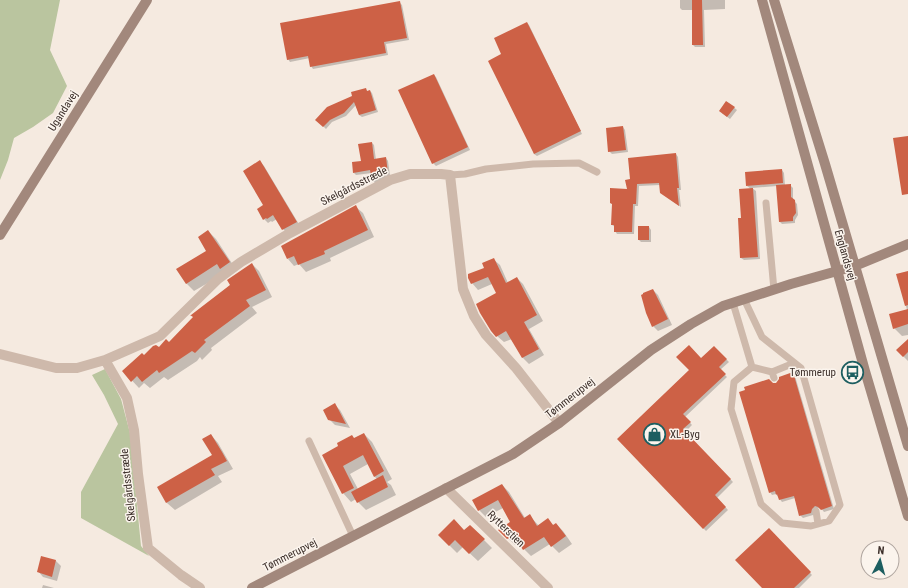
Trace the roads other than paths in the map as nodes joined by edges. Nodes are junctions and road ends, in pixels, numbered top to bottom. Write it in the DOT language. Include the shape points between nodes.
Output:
graph roads {
  1 [pos="147,0"];
  2 [pos="762,0"];
  3 [pos="774,0"];
  4 [pos="597,172"];
  5 [pos="450,175"];
  6 [pos="766,203"];
  7 [pos="0,235"];
  8 [pos="908,244"];
  9 [pos="855,266"];
  10 [pos="836,271"];
  11 [pos="774,290"];
  12 [pos="744,299"];
  13 [pos="733,303"];
  14 [pos="0,354"];
  15 [pos="105,360"];
  16 [pos="794,362"];
  17 [pos="752,367"];
  18 [pos="559,423"];
  19 [pos="309,441"];
  20 [pos="908,446"];
  21 [pos="446,488"];
  22 [pos="816,511"];
  23 [pos="908,516"];
  24 [pos="818,524"];
  25 [pos="353,536"];
  26 [pos="200,588"];
  27 [pos="252,588"];
  28 [pos="548,588"];
  1 -- 7 [label="street, Ugandavej"];
  2 -- 10 [label="street, Englandsvej"];
  3 -- 9 [label="street, Englandsvej"];
  4 -- 5 [label="lane" via="579,163 533,164"];
  5 -- 15 [label="street, Skelgårdsstræde" via="410,174 390,180 290,233 218,279 160,336"];
  5 -- 18 [label="street" via="463,289 474,316 486,335 516,368"];
  6 -- 11 [label="lane"];
  8 -- 9 [label="street, Tømmerupvej"];
  9 -- 10 [label="street, Tømmerupvej"];
  9 -- 20 [label="street, Englandsvej"];
  10 -- 11 [label="street, Tømmerupvej"];
  10 -- 23 [label="street, Englandsvej"];
  11 -- 12 [label="street, Tømmerupvej"];
  12 -- 13 [label="street, Tømmerupvej"];
  12 -- 16 [label="lane" via="762,338"];
  13 -- 17 [label="lane"];
  13 -- 18 [label="street, Tømmerupvej" via="691,324 651,350"];
  14 -- 15 [label="street, Skelgårdsstræde" via="56,368 77,368"];
  15 -- 26 [label="street, Skelgårdsstræde" via="127,398 134,430 148,548"];
  16 -- 17 [label="lane" via="773,375"];
  16 -- 24 [label="lane" via="801,368 840,505 829,521"];
  17 -- 24 [label="lane" via="734,382 731,409 761,504 782,523 812,526"];
  18 -- 21 [label="street, Tømmerupvej" via="513,454"];
  19 -- 25 [label="lane"];
  21 -- 25 [label="street, Tømmerupvej"];
  21 -- 28 [label="street, Rytterstien"];
  22 -- 24 [label="lane"];
  25 -- 27 [label="street, Tømmerupvej"];
}
